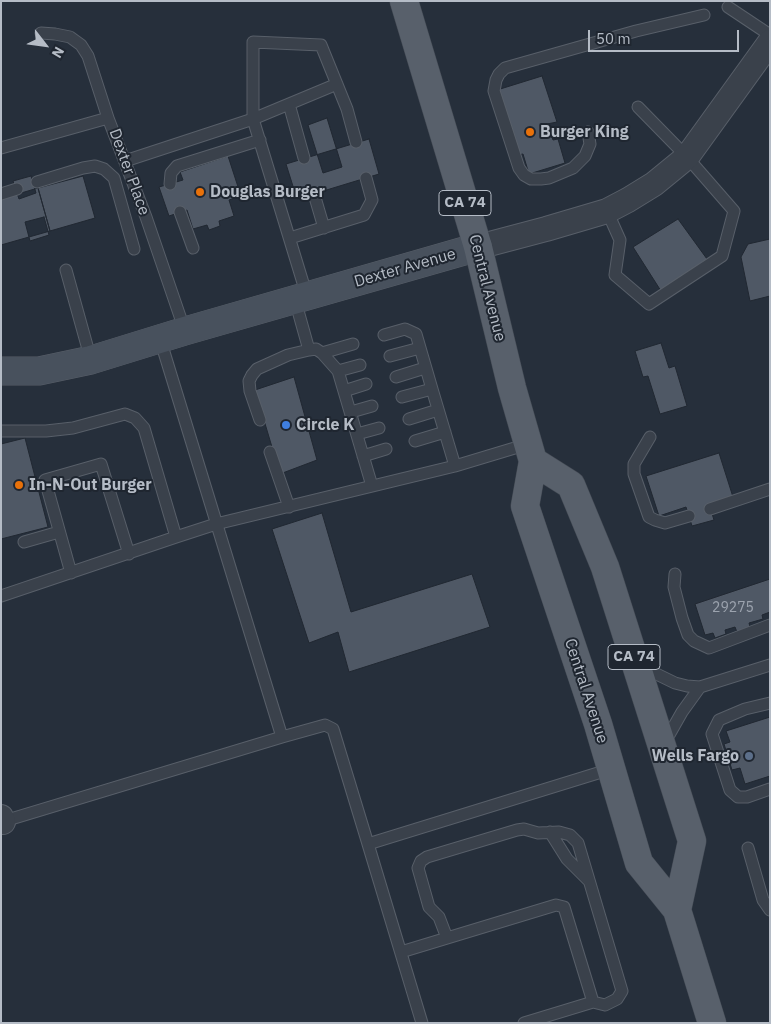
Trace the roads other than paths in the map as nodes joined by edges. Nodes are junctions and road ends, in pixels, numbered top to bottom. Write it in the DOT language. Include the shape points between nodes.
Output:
graph roads {
  1 [pos="404,1"];
  2 [pos="728,8"];
  3 [pos="704,15"];
  4 [pos="41,33"];
  5 [pos="770,35"];
  6 [pos="770,42"];
  7 [pos="337,84"];
  8 [pos="289,104"];
  9 [pos="638,107"];
  10 [pos="108,118"];
  11 [pos="253,119"];
  12 [pos="588,132"];
  13 [pos="260,140"];
  14 [pos="356,142"];
  15 [pos="1,148"];
  16 [pos="687,157"];
  17 [pos="304,158"];
  18 [pos="125,161"];
  19 [pos="366,178"];
  20 [pos="37,182"];
  21 [pos="170,184"];
  22 [pos="16,189"];
  23 [pos="1,194"];
  24 [pos="314,194"];
  25 [pos="607,211"];
  26 [pos="180,212"];
  27 [pos="324,228"];
  28 [pos="290,238"];
  29 [pos="478,247"];
  30 [pos="193,248"];
  31 [pos="134,249"];
  32 [pos="66,270"];
  33 [pos="301,298"];
  34 [pos="173,335"];
  35 [pos="384,335"];
  36 [pos="353,344"];
  37 [pos="420,348"];
  38 [pos="309,350"];
  39 [pos="322,353"];
  40 [pos="390,356"];
  41 [pos="91,360"];
  42 [pos="360,365"];
  43 [pos="425,368"];
  44 [pos="1,371"];
  45 [pos="338,371"];
  46 [pos="396,376"];
  47 [pos="366,384"];
  48 [pos="432,389"];
  49 [pos="344,391"];
  50 [pos="402,397"];
  51 [pos="372,406"];
  52 [pos="438,410"];
  53 [pos="351,412"];
  54 [pos="409,419"];
  55 [pos="260,420"];
  56 [pos="379,428"];
  57 [pos="1,431"];
  58 [pos="445,432"];
  59 [pos="358,434"];
  60 [pos="650,437"];
  61 [pos="415,441"];
  62 [pos="386,449"];
  63 [pos="270,452"];
  64 [pos="530,452"];
  65 [pos="363,456"];
  66 [pos="455,466"];
  67 [pos="372,486"];
  68 [pos="770,489"];
  69 [pos="288,507"];
  70 [pos="710,509"];
  71 [pos="689,516"];
  72 [pos="216,524"];
  73 [pos="59,532"];
  74 [pos="176,537"];
  75 [pos="24,542"];
  76 [pos="129,554"];
  77 [pos="71,573"];
  78 [pos="675,574"];
  79 [pos="1,596"];
  80 [pos="770,625"];
  81 [pos="636,664"];
  82 [pos="770,665"];
  83 [pos="700,687"];
  84 [pos="770,703"];
  85 [pos="282,737"];
  86 [pos="662,747"];
  87 [pos="611,769"];
  88 [pos="770,789"];
  89 [pos="2,820"];
  90 [pos="550,832"];
  91 [pos="368,844"];
  92 [pos="748,848"];
  93 [pos="589,880"];
  94 [pos="677,910"];
  95 [pos="770,910"];
  96 [pos="447,938"];
  97 [pos="401,952"];
  98 [pos="593,1002"];
  99 [pos="422,1023"];
  100 [pos="524,1023"];
  101 [pos="712,1023"];
  1 -- 29 [label="main road, Central Avenue / CA 74"];
  2 -- 5 [label="lane"];
  3 -- 12 [label="lane" via="505,68 499,74 494,91 524,175 541,179 573,168 585,156 590,144"];
  4 -- 10 [label="lane" via="70,37 81,45 88,56"];
  6 -- 16 [label="street, Dexter Avenue"];
  7 -- 8 [label="lane"];
  7 -- 11 [label="lane" via="321,45 253,42"];
  7 -- 14 [label="lane"];
  8 -- 11 [label="lane"];
  8 -- 17 [label="lane"];
  9 -- 16 [label="lane"];
  10 -- 15 [label="lane, Dexter Place"];
  10 -- 18 [label="lane, Dexter Place"];
  11 -- 13 [label="lane"];
  11 -- 18 [label="lane"];
  13 -- 21 [label="lane" via="177,166 171,174"];
  13 -- 28 [label="lane"];
  16 -- 25 [label="street, Dexter Avenue" via="654,184"];
  16 -- 25 [label="lane" via="734,210 722,256 650,304 615,275 620,240"];
  18 -- 34 [label="lane, Dexter Place"];
  19 -- 27 [label="lane" via="372,200 364,215"];
  20 -- 31 [label="lane" via="83,168 96,166 104,169 114,178"];
  22 -- 23 [label="lane"];
  24 -- 27 [label="lane"];
  25 -- 29 [label="street, Dexter Avenue"];
  26 -- 30 [label="lane"];
  27 -- 28 [label="lane"];
  28 -- 33 [label="lane"];
  29 -- 33 [label="street, Dexter Avenue"];
  29 -- 64 [label="main road, Central Avenue / CA 74"];
  32 -- 41 [label="lane"];
  33 -- 34 [label="street, Dexter Avenue"];
  33 -- 38 [label="lane"];
  34 -- 41 [label="street, Dexter Avenue"];
  34 -- 72 [label="lane, Dexter Place"];
  35 -- 37 [label="lane" via="405,329 416,334"];
  36 -- 39 [label="lane"];
  37 -- 40 [label="lane"];
  37 -- 43 [label="lane"];
  38 -- 39 [label="lane" via="316,349"];
  38 -- 55 [label="lane" via="288,355 257,369 252,375 250,391"];
  39 -- 45 [label="lane"];
  41 -- 44 [label="street, Dexter Avenue" via="38,371"];
  42 -- 45 [label="lane"];
  43 -- 46 [label="lane"];
  43 -- 48 [label="lane"];
  45 -- 49 [label="lane"];
  47 -- 49 [label="lane"];
  48 -- 50 [label="lane"];
  48 -- 52 [label="lane"];
  49 -- 53 [label="lane"];
  51 -- 53 [label="lane"];
  52 -- 54 [label="lane"];
  52 -- 58 [label="lane"];
  53 -- 59 [label="lane"];
  56 -- 59 [label="lane"];
  57 -- 74 [label="lane" via="72,428 125,414 135,418 144,428"];
  58 -- 61 [label="lane"];
  58 -- 66 [label="lane"];
  59 -- 65 [label="lane"];
  60 -- 71 [label="lane" via="634,464 634,474 650,517 665,523"];
  62 -- 65 [label="lane"];
  63 -- 69 [label="lane"];
  64 -- 66 [label="lane"];
  64 -- 81 [label="main road, Central Avenue / CA 74" via="571,485 605,567"];
  64 -- 87 [label="main road, Central Avenue / CA 74" via="526,506"];
  65 -- 67 [label="lane"];
  66 -- 67 [label="lane"];
  67 -- 69 [label="lane"];
  68 -- 70 [label="lane"];
  69 -- 72 [label="lane"];
  72 -- 74 [label="lane"];
  72 -- 85 [label="lane, Dexter Place"];
  73 -- 75 [label="lane"];
  73 -- 76 [label="lane" via="45,480 100,464"];
  73 -- 77 [label="lane"];
  74 -- 76 [label="lane"];
  76 -- 77 [label="lane"];
  77 -- 79 [label="lane"];
  78 -- 80 [label="lane" via="674,587 682,618 688,635 694,641 709,648"];
  81 -- 83 [label="lane" via="675,683"];
  81 -- 86 [label="main road, Central Avenue / CA 74"];
  82 -- 83 [label="lane"];
  83 -- 86 [label="lane"];
  84 -- 88 [label="lane" via="719,720 712,734 730,790 738,797 747,797"];
  85 -- 89 [label="lane"];
  85 -- 91 [label="lane" via="325,724 333,729"];
  86 -- 94 [label="main road, Central Avenue / CA 74" via="692,842"];
  87 -- 91 [label="lane"];
  87 -- 94 [label="main road, Central Avenue / CA 74" via="638,863"];
  90 -- 93 [label="lane" via="567,859"];
  90 -- 93 [label="lane" via="570,836 578,844"];
  90 -- 96 [label="lane" via="517,830 427,857 421,862 418,868 429,907 439,917"];
  91 -- 97 [label="lane"];
  92 -- 95 [label="lane" via="763,900"];
  93 -- 98 [label="lane" via="622,991 617,999 605,1004"];
  94 -- 101 [label="main road, Central Avenue / CA 74"];
  96 -- 97 [label="lane"];
  96 -- 98 [label="lane" via="556,905 564,907"];
  97 -- 99 [label="lane"];
  98 -- 100 [label="lane"];
}
